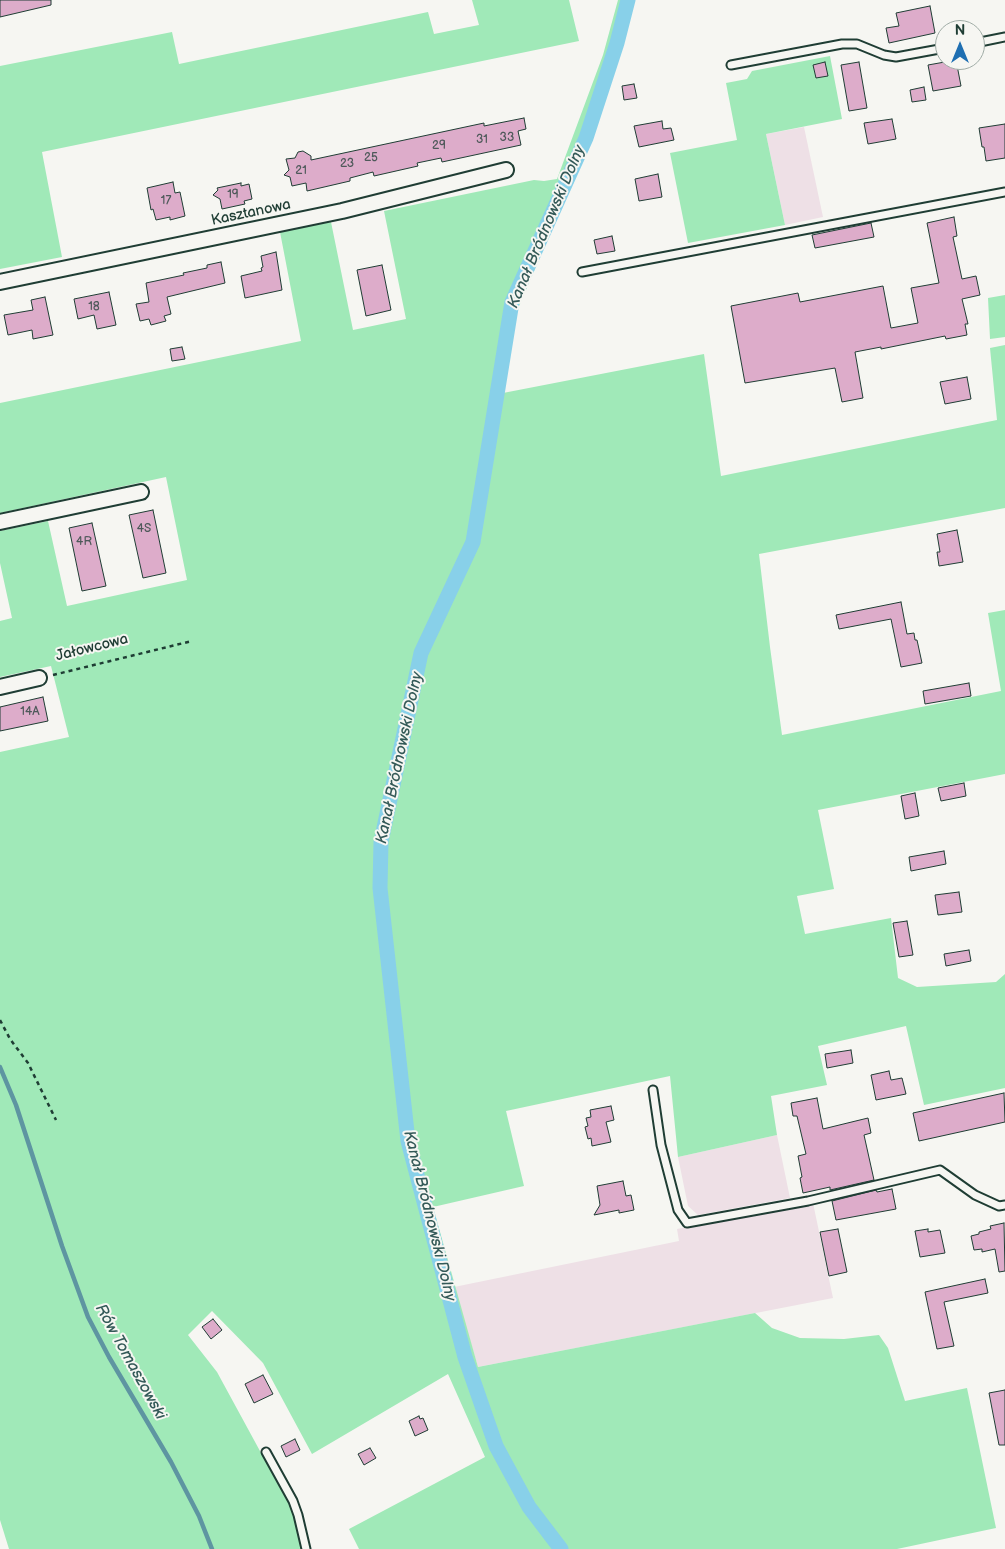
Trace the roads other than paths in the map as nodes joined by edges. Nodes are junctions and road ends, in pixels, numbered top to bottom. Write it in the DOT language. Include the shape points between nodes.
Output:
graph roads {
  1 [pos="1005,37"];
  2 [pos="985,41"];
  3 [pos="935,50"];
  4 [pos="732,65"];
  5 [pos="506,170"];
  6 [pos="1005,192"];
  7 [pos="582,272"];
  8 [pos="0,282"];
  9 [pos="141,492"];
  10 [pos="0,522"];
  11 [pos="39,678"];
  12 [pos="0,687"];
  13 [pos="653,1090"];
  14 [pos="1005,1205"];
  15 [pos="266,1452"];
  16 [pos="306,1549"];
  1 -- 2 [label="lane"];
  3 -- 4 [label="lane" via="896,57 857,44 842,44"];
  5 -- 8 [label="street, Kasztanowa" via="342,211"];
  6 -- 7 [label="lane"];
  9 -- 10 [label="street"];
  11 -- 12 [label="street"];
  13 -- 14 [label="lane" via="661,1145 678,1210 687,1223 940,1170 975,1195 999,1206"];
  15 -- 16 [label="lane" via="293,1501"];
}
